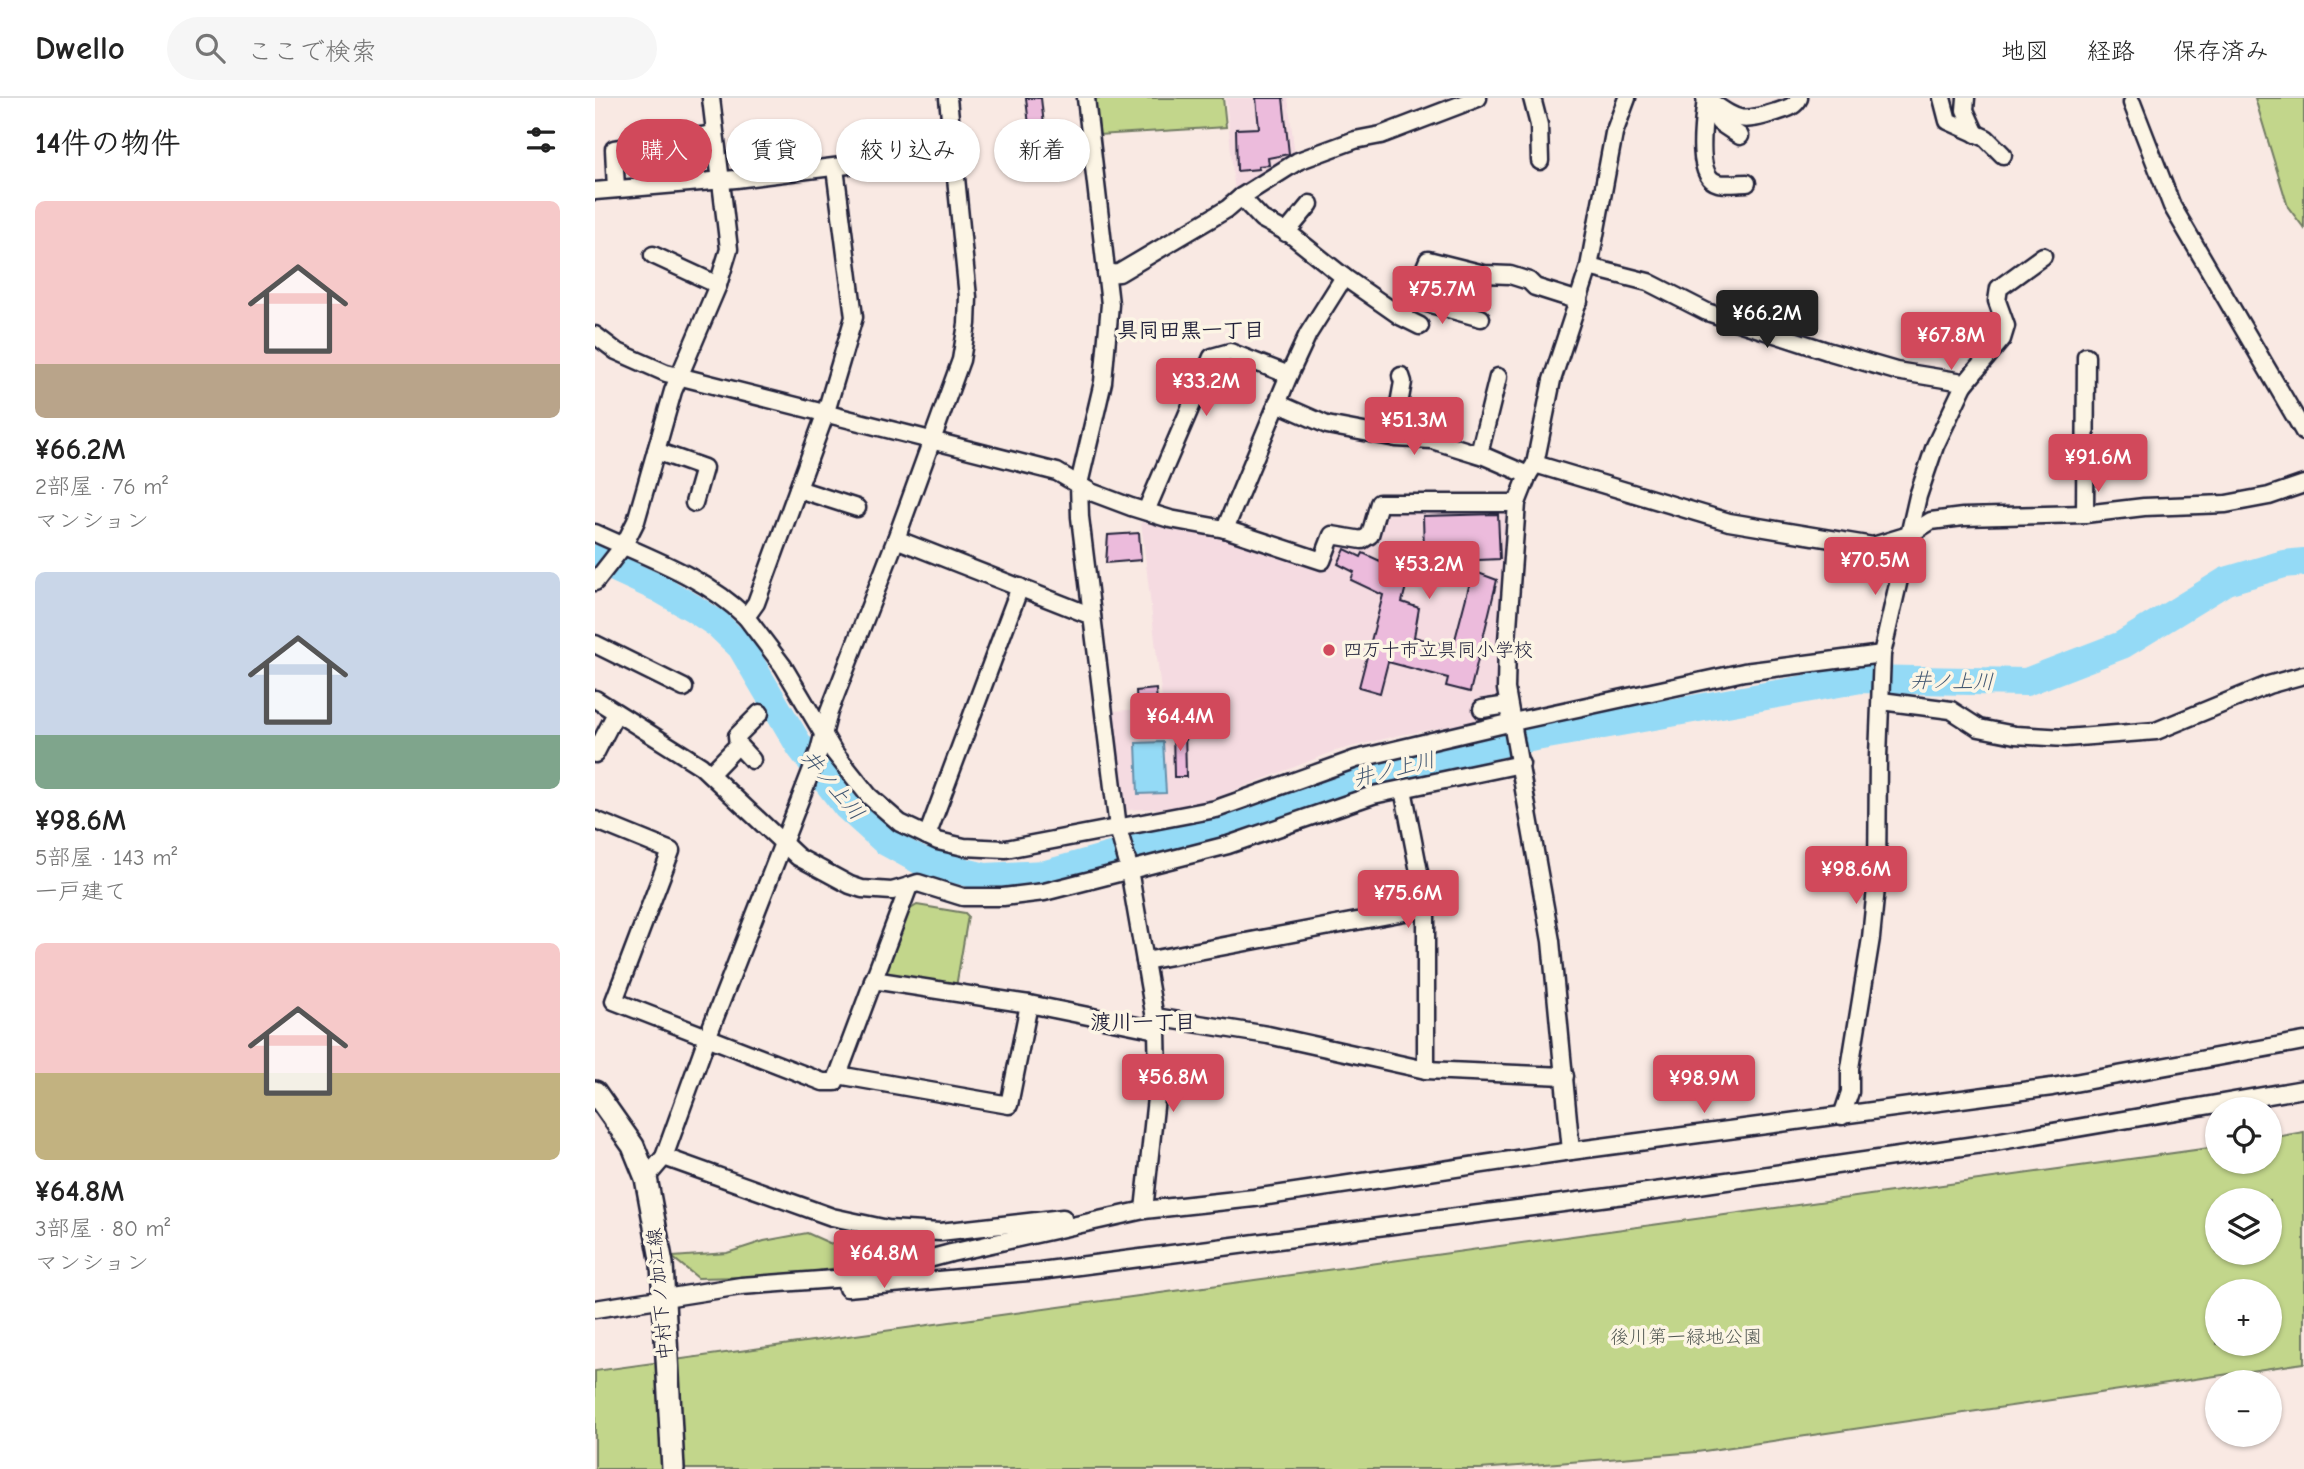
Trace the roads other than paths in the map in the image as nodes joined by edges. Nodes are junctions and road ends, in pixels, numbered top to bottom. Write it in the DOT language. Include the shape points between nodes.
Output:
graph roads {
  1 [pos="711,98"];
  2 [pos="948,98"];
  3 [pos="1086,98"];
  4 [pos="1478,98"];
  5 [pos="1532,98"];
  6 [pos="1627,98"];
  7 [pos="1706,98"];
  8 [pos="1799,98"];
  9 [pos="1942,98"];
  10 [pos="1966,98"];
  11 [pos="2132,103"];
  12 [pos="950,119"];
  13 [pos="715,134"];
  14 [pos="1976,134"];
  15 [pos="1740,136"];
  16 [pos="2003,155"];
  17 [pos="1540,161"];
  18 [pos="835,168"];
  19 [pos="721,180"];
  20 [pos="957,182"];
  21 [pos="1747,183"];
  22 [pos="617,189"];
  23 [pos="595,191"];
  24 [pos="1241,197"];
  25 [pos="1310,204"];
  26 [pos="1286,233"];
  27 [pos="653,255"];
  28 [pos="2043,257"];
  29 [pos="1589,267"];
  30 [pos="1106,274"];
  31 [pos="1344,277"];
  32 [pos="718,285"];
  33 [pos="1412,299"];
  34 [pos="1579,301"];
  35 [pos="1400,316"];
  36 [pos="1481,318"];
  37 [pos="1420,326"];
  38 [pos="595,335"];
  39 [pos="2086,356"];
  40 [pos="1289,375"];
  41 [pos="1401,376"];
  42 [pos="681,377"];
  43 [pos="1498,377"];
  44 [pos="1964,385"];
  45 [pos="1277,403"];
  46 [pos="825,415"];
  47 [pos="2304,432"];
  48 [pos="1393,436"];
  49 [pos="931,440"];
  50 [pos="656,451"];
  51 [pos="1479,454"];
  52 [pos="1531,470"];
  53 [pos="1079,484"];
  54 [pos="2304,484"];
  55 [pos="798,489"];
  56 [pos="694,503"];
  57 [pos="1517,503"];
  58 [pos="857,508"];
  59 [pos="1146,510"];
  60 [pos="2085,514"];
  61 [pos="1225,529"];
  62 [pos="595,533"];
  63 [pos="1909,535"];
  64 [pos="896,539"];
  65 [pos="619,550"];
  66 [pos="596,581"];
  67 [pos="1020,587"];
  68 [pos="1092,616"];
  69 [pos="746,617"];
  70 [pos="595,644"];
  71 [pos="1882,659"];
  72 [pos="2304,675"];
  73 [pos="684,688"];
  74 [pos="1882,695"];
  75 [pos="595,698"];
  76 [pos="1508,705"];
  77 [pos="1482,709"];
  78 [pos="616,713"];
  79 [pos="760,713"];
  80 [pos="1514,724"];
  81 [pos="824,732"];
  82 [pos="738,745"];
  83 [pos="595,754"];
  84 [pos="1520,759"];
  85 [pos="753,760"];
  86 [pos="710,774"];
  87 [pos="1403,789"];
  88 [pos="595,820"];
  89 [pos="1119,831"];
  90 [pos="927,836"];
  91 [pos="782,844"];
  92 [pos="1128,868"];
  93 [pos="909,886"];
  94 [pos="1426,908"];
  95 [pos="1145,961"];
  96 [pos="873,980"];
  97 [pos="1028,1004"];
  98 [pos="1156,1024"];
  99 [pos="707,1038"];
  100 [pos="2304,1041"];
  101 [pos="1426,1070"];
  102 [pos="838,1075"];
  103 [pos="1565,1076"];
  104 [pos="2304,1089"];
  105 [pos="595,1092"];
  106 [pos="1842,1116"];
  107 [pos="1571,1151"];
  108 [pos="664,1157"];
  109 [pos="646,1178"];
  110 [pos="1144,1210"];
  111 [pos="1093,1221"];
  112 [pos="822,1280"];
  113 [pos="664,1297"];
  114 [pos="595,1309"];
  115 [pos="673,1469"];
  1 -- 13 [label="street"];
  2 -- 12 [label="street"];
  3 -- 30 [label="street"];
  4 -- 24 [label="street" via="1381,135 1317,153"];
  5 -- 17 [label="street" via="1539,125"];
  6 -- 29 [label="street" via="1614,133"];
  7 -- 8 [label="street" via="1736,118 1749,120 1791,107"];
  7 -- 15 [label="street" via="1719,122"];
  7 -- 21 [label="street" via="1704,166 1719,183"];
  9 -- 14 [label="street" via="1948,121"];
  10 -- 14 [label="street" via="1965,110"];
  11 -- 47 [label="street" via="2172,206"];
  13 -- 19 [label="street"];
  13 -- 22 [label="street" via="614,149"];
  14 -- 16 [label="street"];
  18 -- 19 [label="street"];
  18 -- 46 [label="street" via="854,317"];
  19 -- 22 [label="street"];
  19 -- 32 [label="street" via="729,249"];
  20 -- 49 [label="street" via="967,324 961,360"];
  22 -- 23 [label="street"];
  24 -- 26 [label="street" via="1262,219"];
  24 -- 30 [label="street" via="1119,273"];
  25 -- 26 [label="street"];
  26 -- 31 [label="street"];
  27 -- 32 [label="street"];
  28 -- 44 [label="street" via="1999,288 1997,301 2005,326 2002,339"];
  29 -- 34 [label="street"];
  29 -- 44 [label="street" via="1648,282 1707,312 1827,351"];
  30 -- 53 [label="street" via="1110,304 1103,382"];
  31 -- 35 [label="street"];
  31 -- 40 [label="street" via="1301,334"];
  32 -- 42 [label="street"];
  33 -- 34 [label="street" via="1428,260 1484,274 1510,275"];
  33 -- 35 [label="street"];
  33 -- 36 [label="street"];
  34 -- 52 [label="street" via="1552,380"];
  35 -- 37 [label="street"];
  38 -- 42 [label="street" via="639,363"];
  39 -- 60 [label="street"];
  40 -- 45 [label="street"];
  40 -- 59 [label="street" via="1230,352 1212,357"];
  41 -- 48 [label="street"];
  42 -- 46 [label="street"];
  42 -- 50 [label="street"];
  43 -- 51 [label="street"];
  44 -- 63 [label="street" via="1935,446"];
  45 -- 48 [label="street" via="1327,425"];
  45 -- 61 [label="street"];
  46 -- 49 [label="street"];
  46 -- 55 [label="street"];
  48 -- 51 [label="street" via="1431,440"];
  49 -- 53 [label="street" via="1057,472"];
  49 -- 64 [label="street"];
  50 -- 56 [label="street" via="704,468"];
  50 -- 65 [label="street" via="636,521"];
  51 -- 52 [label="street"];
  52 -- 57 [label="street"];
  52 -- 63 [label="street" via="1729,522 1873,546"];
  53 -- 59 [label="street"];
  53 -- 68 [label="street"];
  54 -- 60 [label="street" via="2226,505"];
  55 -- 58 [label="street"];
  55 -- 69 [label="street" via="756,603"];
  57 -- 61 [label="street" via="1379,503 1370,535 1362,540 1332,536 1322,561"];
  57 -- 76 [label="street" via="1507,640"];
  59 -- 61 [label="street"];
  60 -- 63 [label="street" via="1963,517 1931,521"];
  62 -- 65 [label="street"];
  63 -- 71 [label="street"];
  64 -- 67 [label="street"];
  64 -- 81 [label="street"];
  65 -- 66 [label="street"];
  65 -- 69 [label="street" via="694,579"];
  67 -- 68 [label="street"];
  67 -- 90 [label="street"];
  68 -- 89 [label="street"];
  69 -- 81 [label="street"];
  70 -- 73 [label="street"];
  71 -- 74 [label="street"];
  71 -- 80 [label="street" via="1744,673"];
  72 -- 74 [label="street" via="2156,731 2065,738 1979,728 1951,710"];
  74 -- 106 [label="street" via="1875,902 1850,1091"];
  75 -- 78 [label="street"];
  76 -- 77 [label="street"];
  76 -- 80 [label="street"];
  78 -- 83 [label="street"];
  78 -- 86 [label="street"];
  79 -- 82 [label="street" via="737,736"];
  80 -- 84 [label="street"];
  80 -- 89 [label="street" via="1356,759 1216,809"];
  81 -- 90 [label="street" via="869,796 899,823"];
  81 -- 91 [label="street"];
  82 -- 85 [label="street"];
  82 -- 86 [label="street"];
  84 -- 87 [label="street"];
  84 -- 103 [label="street" via="1551,941"];
  86 -- 91 [label="street"];
  87 -- 92 [label="street" via="1228,845"];
  87 -- 94 [label="street"];
  88 -- 99 [label="street" via="671,851 614,1001"];
  89 -- 90 [label="street" via="1006,849 964,847"];
  89 -- 92 [label="street"];
  91 -- 93 [label="street" via="850,885 875,892"];
  91 -- 99 [label="street"];
  92 -- 93 [label="street" via="1044,892 1003,897 963,897 918,883"];
  92 -- 95 [label="street"];
  93 -- 96 [label="street"];
  94 -- 95 [label="street"];
  94 -- 101 [label="street"];
  95 -- 98 [label="street"];
  96 -- 97 [label="street"];
  96 -- 102 [label="street"];
  97 -- 98 [label="street"];
  97 -- 102 [label="street" via="1009,1105"];
  98 -- 101 [label="street" via="1268,1035"];
  98 -- 110 [label="street" via="1158,1079"];
  99 -- 102 [label="street" via="823,1082 835,1082"];
  99 -- 108 [label="street"];
  100 -- 106 [label="street" via="2052,1087"];
  101 -- 103 [label="street"];
  103 -- 107 [label="street"];
  104 -- 112 [label="street" via="2002,1141 1678,1188 1054,1269 837,1289"];
  105 -- 109 [label="main road, 中村下ノ加江線" via="633,1146"];
  106 -- 107 [label="street"];
  107 -- 110 [label="street"];
  108 -- 109 [label="street"];
  108 -- 111 [label="street" via="832,1217 888,1230 940,1232 1070,1217"];
  109 -- 113 [label="main road, 中村下ノ加江線"];
  110 -- 111 [label="street"];
  111 -- 112 [label="street" via="861,1276"];
  112 -- 113 [label="street"];
  113 -- 114 [label="street"];
  113 -- 115 [label="main road, 中村下ノ加江線"];
}
